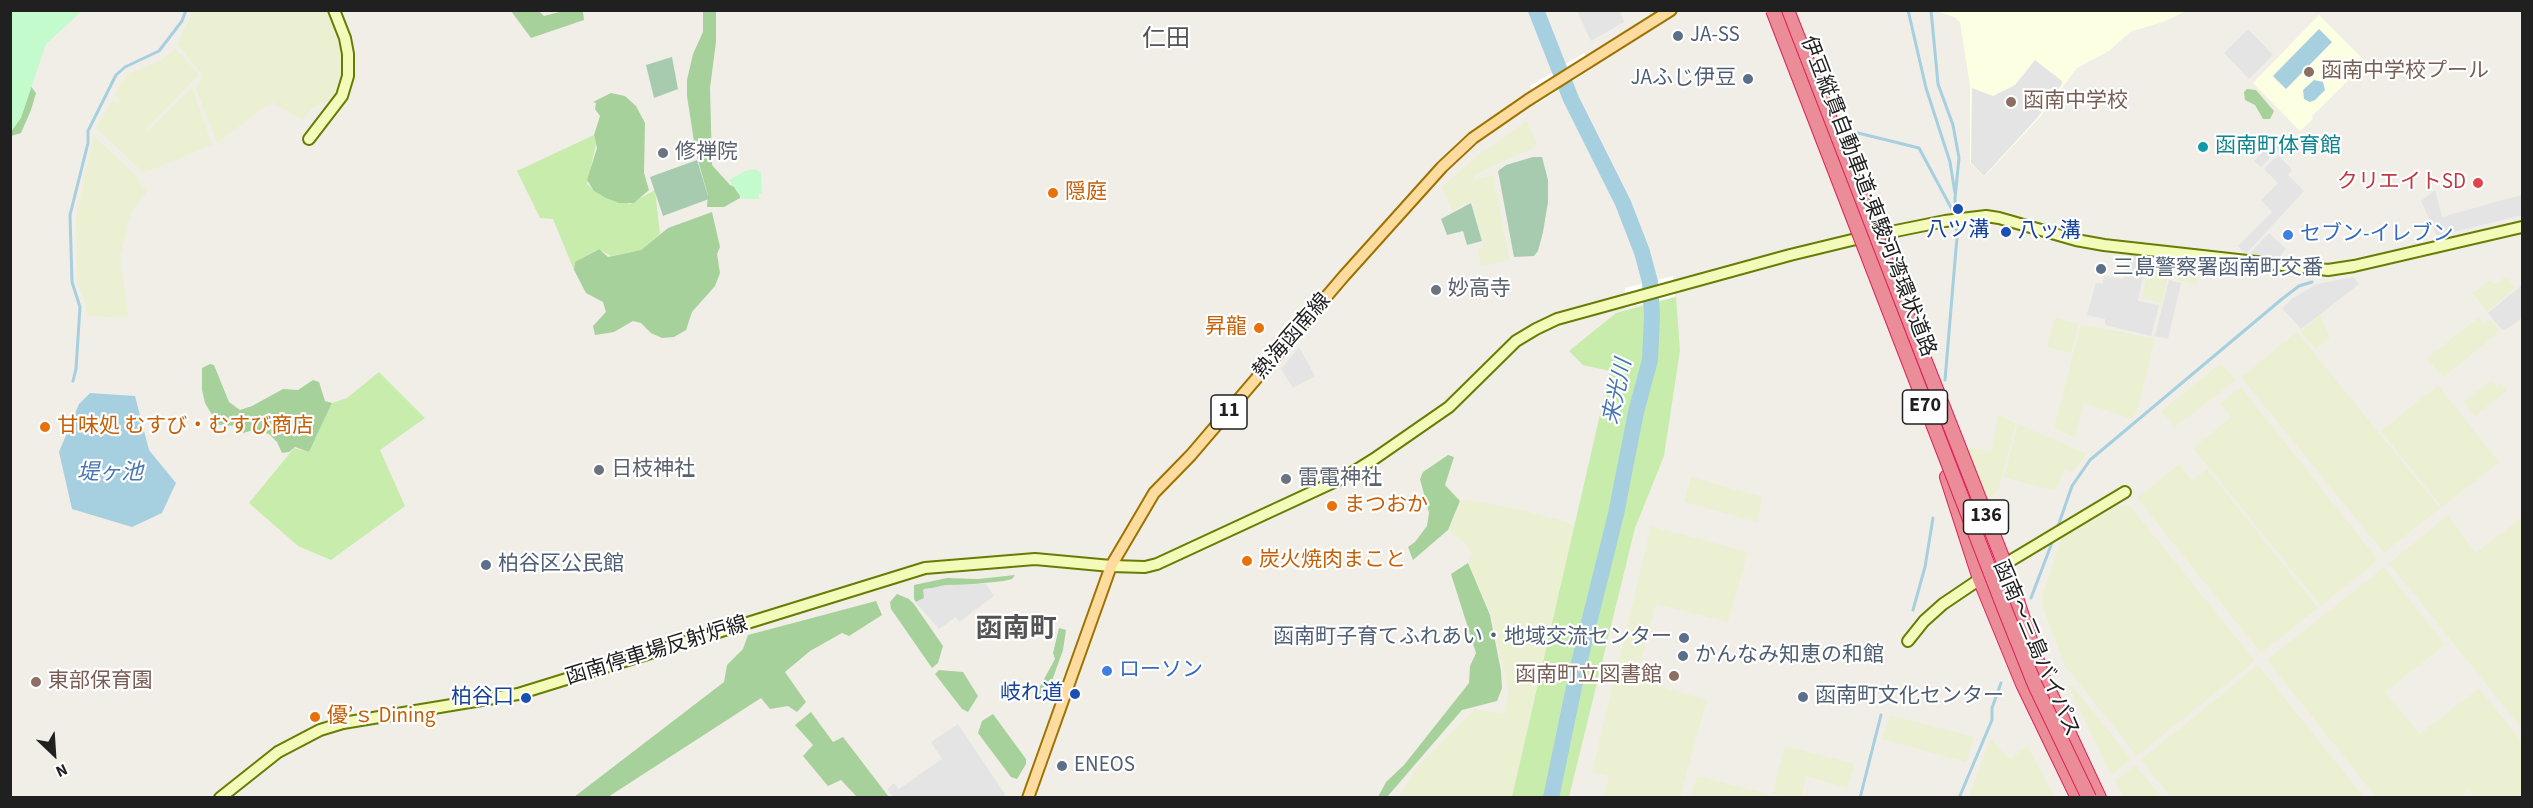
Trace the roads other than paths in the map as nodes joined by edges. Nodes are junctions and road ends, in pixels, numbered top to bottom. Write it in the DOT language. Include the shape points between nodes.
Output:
graph roads {
  1 [pos="334,10"];
  2 [pos="1671,10"];
  3 [pos="1767,10"];
  4 [pos="1773,10"];
  5 [pos="1787,10"];
  6 [pos="309,139"];
  7 [pos="2523,227"];
  8 [pos="1875,236"];
  9 [pos="1856,239"];
  10 [pos="2125,492"];
  11 [pos="2004,565"];
  12 [pos="1111,566"];
  13 [pos="1980,579"];
  14 [pos="1908,641"];
  15 [pos="220,798"];
  16 [pos="1028,798"];
  17 [pos="2078,798"];
  18 [pos="2089,798"];
  19 [pos="2099,798"];
  1 -- 6 [label="street" via="345,38 348,76 342,96"];
  2 -- 12 [label="main road, 熱海函南線 / 11" via="1473,138 1420,190 1154,493"];
  3 -- 9 [label="highway, 函南～三島バイパス / 136"];
  4 -- 18 [label="highway, 伊豆縦貫自動車道;東駿河湾環状道路 / E70, bridge" via="2003,605"];
  5 -- 8 [label="highway, 函南～三島バイパス / 136"];
  7 -- 8 [label="street, 函南停車場反射炉線" via="2354,266 2319,270 2104,245 1986,216"];
  8 -- 9 [label="street, 函南停車場反射炉線"];
  8 -- 11 [label="highway, 函南～三島バイパス / 136"];
  9 -- 12 [label="street, 函南停車場反射炉線" via="1557,319 1516,341 1449,407 1347,476 1164,562 1145,567"];
  9 -- 13 [label="highway, 函南～三島バイパス / 136" via="1946,472"];
  10 -- 11 [label="street"];
  11 -- 13 [label="street"];
  11 -- 19 [label="highway, 函南～三島バイパス / 136" via="2042,676"];
  12 -- 15 [label="street, 函南停車場反射炉線" via="1035,559 925,568 518,694 320,730 278,752"];
  12 -- 16 [label="main road, 熱海函南線 / 11"];
  13 -- 14 [label="street" via="1943,604"];
  13 -- 17 [label="highway, 函南～三島バイパス / 136" via="2023,684"];
}
